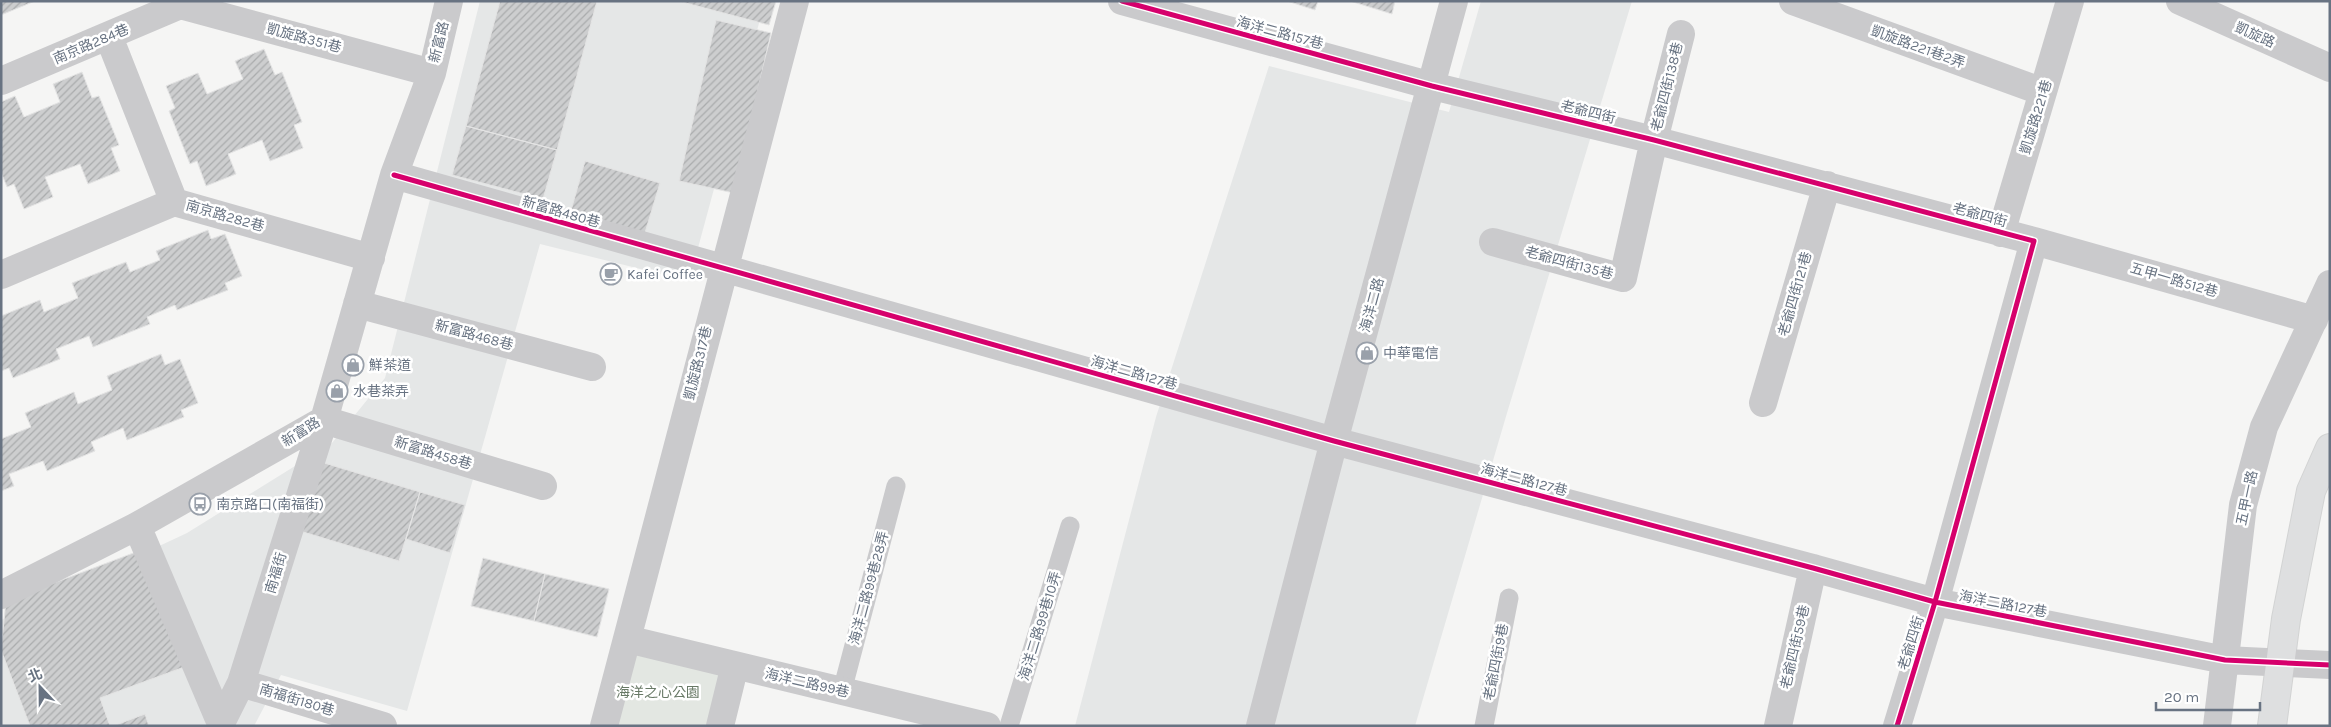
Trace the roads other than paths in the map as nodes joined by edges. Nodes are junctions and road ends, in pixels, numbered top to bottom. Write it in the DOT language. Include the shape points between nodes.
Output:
graph roads {
  1 [pos="449,1"];
  2 [pos="795,1"];
  3 [pos="1122,1"];
  4 [pos="1454,1"];
  5 [pos="1793,1"];
  6 [pos="2070,1"];
  7 [pos="2180,1"];
  8 [pos="179,3"];
  9 [pos="1681,34"];
  10 [pos="108,37"];
  11 [pos="2330,68"];
  12 [pos="432,72"];
  13 [pos="1,81"];
  14 [pos="1432,86"];
  15 [pos="2043,92"];
  16 [pos="1654,140"];
  17 [pos="394,175"];
  18 [pos="1827,185"];
  19 [pos="174,202"];
  20 [pos="2001,233"];
  21 [pos="2034,241"];
  22 [pos="1493,242"];
  23 [pos="371,258"];
  24 [pos="723,270"];
  25 [pos="1,275"];
  26 [pos="2330,284"];
  27 [pos="357,304"];
  28 [pos="2314,320"];
  29 [pos="592,366"];
  30 [pos="1763,403"];
  31 [pos="324,420"];
  32 [pos="1334,441"];
  33 [pos="2330,448"];
  34 [pos="543,486"];
  35 [pos="896,486"];
  36 [pos="138,526"];
  37 [pos="1070,526"];
  38 [pos="1813,568"];
  39 [pos="1,595"];
  40 [pos="1509,598"];
  41 [pos="1935,602"];
  42 [pos="627,640"];
  43 [pos="2225,660"];
  44 [pos="2280,663"];
  45 [pos="735,665"];
  46 [pos="2330,665"];
  47 [pos="241,684"];
  48 [pos="842,691"];
  49 [pos="221,724"];
  50 [pos="382,726"];
  51 [pos="604,726"];
  52 [pos="720,726"];
  53 [pos="987,726"];
  54 [pos="1009,726"];
  55 [pos="1260,726"];
  56 [pos="1484,726"];
  57 [pos="1778,726"];
  58 [pos="1897,726"];
  59 [pos="2217,726"];
  60 [pos="2272,726"];
  1 -- 12 [label="street, 新富路"];
  2 -- 24 [label="street, 凱旋路317巷"];
  3 -- 14 [label="street, 海洋二路157巷"];
  4 -- 14 [label="street, 海洋二路"];
  5 -- 15 [label="street, 凱旋路221巷2弄"];
  6 -- 15 [label="street, 凱旋路221巷"];
  7 -- 11 [label="street, 凱旋路"];
  8 -- 10 [label="street, 南京路284巷"];
  8 -- 12 [label="street, 凱旋路351巷"];
  9 -- 16 [label="street, 老爺四街138巷"];
  10 -- 13 [label="street, 南京路284巷"];
  10 -- 19 [label="street"];
  12 -- 17 [label="street, 新富路"];
  14 -- 16 [label="street, 老爺四街"];
  14 -- 32 [label="street, 海洋二路"];
  15 -- 20 [label="street, 凱旋路221巷"];
  16 -- 18 [label="street, 老爺四街"];
  16 -- 22 [label="street, 老爺四街135巷" via="1623,278"];
  17 -- 23 [label="street, 新富路"];
  17 -- 24 [label="street, 新富路480巷"];
  18 -- 20 [label="street, 老爺四街"];
  18 -- 30 [label="street, 老爺四街121巷"];
  19 -- 23 [label="street, 南京路282巷"];
  19 -- 25 [label="street, 南京路282巷"];
  20 -- 21 [label="street, 老爺四街"];
  21 -- 28 [label="street, 五甲一路512巷"];
  21 -- 41 [label="street, 老爺四街"];
  23 -- 27 [label="street, 新富路"];
  24 -- 32 [label="street, 海洋二路127巷"];
  24 -- 42 [label="street, 凱旋路317巷"];
  26 -- 28 [label="street, 五甲一路"];
  27 -- 29 [label="street, 新富路468巷"];
  27 -- 31 [label="street, 新富路"];
  28 -- 43 [label="street, 五甲一路" via="2264,427 2243,505"];
  31 -- 34 [label="street, 新富路458巷"];
  31 -- 36 [label="street, 新富路"];
  31 -- 47 [label="street, 南福街"];
  32 -- 38 [label="street, 海洋二路127巷"];
  32 -- 55 [label="street, 海洋二路"];
  33 -- 44 [label="main road" via="2311,491"];
  35 -- 48 [label="lane, 海洋二路99巷28弄"];
  36 -- 39 [label="street, 新富路"];
  36 -- 49 [label="street, 南福街"];
  37 -- 54 [label="lane, 海洋二路99巷10弄"];
  38 -- 41 [label="street, 海洋二路127巷"];
  38 -- 57 [label="street, 老爺四街59巷"];
  40 -- 56 [label="lane, 老爺四街9巷"];
  41 -- 43 [label="street, 海洋二路127巷"];
  41 -- 58 [label="street, 老爺四街"];
  42 -- 45 [label="street, 海洋二路99巷"];
  42 -- 51 [label="street, 凱旋路317巷"];
  43 -- 44 [label="street, 海洋二路127巷"];
  43 -- 59 [label="street, 五甲一路"];
  44 -- 46 [label="street, 海洋二路127巷"];
  44 -- 60 [label="main road"];
  45 -- 48 [label="street, 海洋二路99巷"];
  45 -- 52 [label="street"];
  47 -- 49 [label="street, 南福街"];
  47 -- 50 [label="street, 南福街180巷"];
  48 -- 53 [label="street, 海洋二路99巷"];
}
